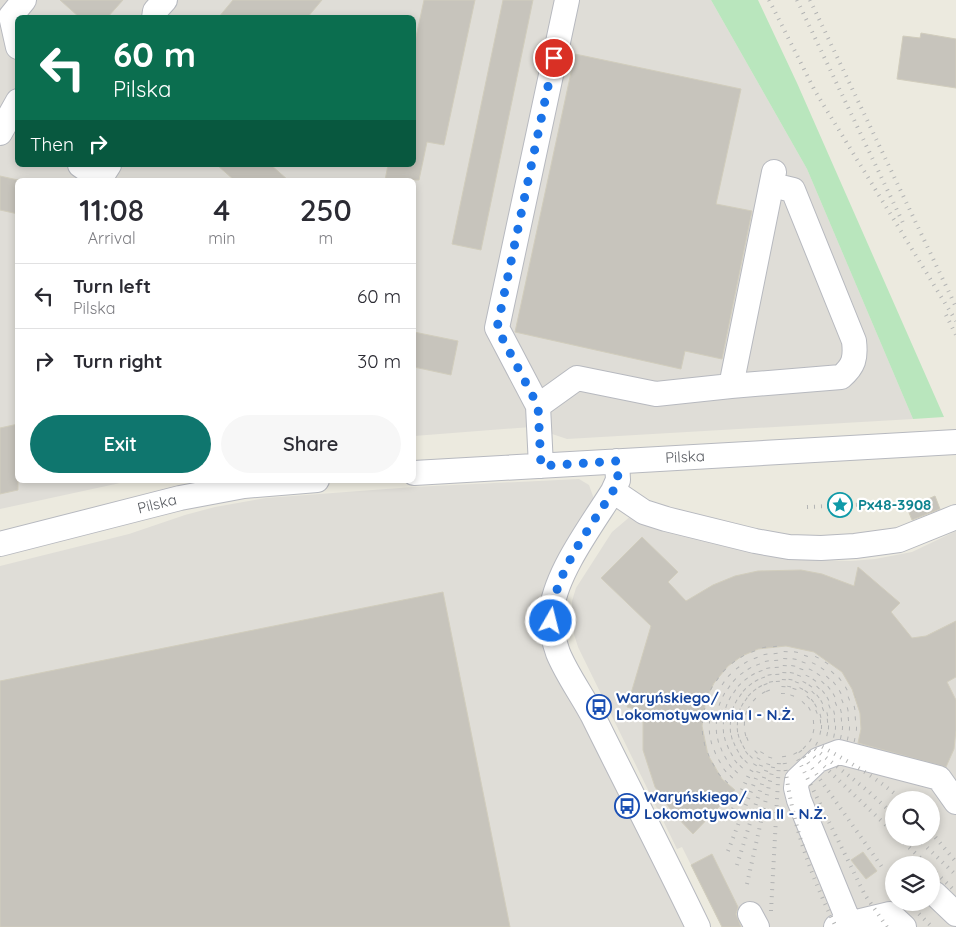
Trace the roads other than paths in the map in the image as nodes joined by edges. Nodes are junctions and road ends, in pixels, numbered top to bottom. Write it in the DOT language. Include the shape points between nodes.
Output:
graph roads {
  1 [pos="24,0"];
  2 [pos="164,0"];
  3 [pos="566,0"];
  4 [pos="154,15"];
  5 [pos="15,34"];
  6 [pos="85,167"];
  7 [pos="103,175"];
  8 [pos="731,386"];
  9 [pos="538,406"];
  10 [pos="956,442"];
  11 [pos="617,461"];
  12 [pos="541,466"];
  13 [pos="416,473"];
  14 [pos="244,483"];
  15 [pos="613,491"];
  16 [pos="956,517"];
  17 [pos="0,544"];
  18 [pos="956,802"];
  19 [pos="940,899"];
  20 [pos="956,914"];
  21 [pos="846,926"];
  22 [pos="698,927"];
  23 [pos="904,927"];
  1 -- 5 [label="street" via="11,16"];
  2 -- 4 [label="street"];
  3 -- 9 [label="street" via="497,328"];
  6 -- 7 [label="street"];
  8 -- 8 [label="street" via="840,378 851,368 856,356 854,341 793,190 773,178"];
  8 -- 9 [label="street" via="656,394 577,378"];
  9 -- 12 [label="street"];
  10 -- 11 [label="street, Pilska"];
  11 -- 12 [label="street, Pilska"];
  11 -- 15 [label="street" via="618,480"];
  12 -- 13 [label="street, Pilska"];
  14 -- 17 [label="street, Pilska"];
  15 -- 16 [label="street" via="644,512 789,547 846,547 899,540"];
  15 -- 22 [label="street" via="562,576 552,608 553,635 568,674 590,711"];
  18 -- 21 [label="street" via="939,778 839,752 824,756 806,771 796,784 798,800"];
  19 -- 20 [label="street"];
  21 -- 23 [label="street" via="890,914"];
}
